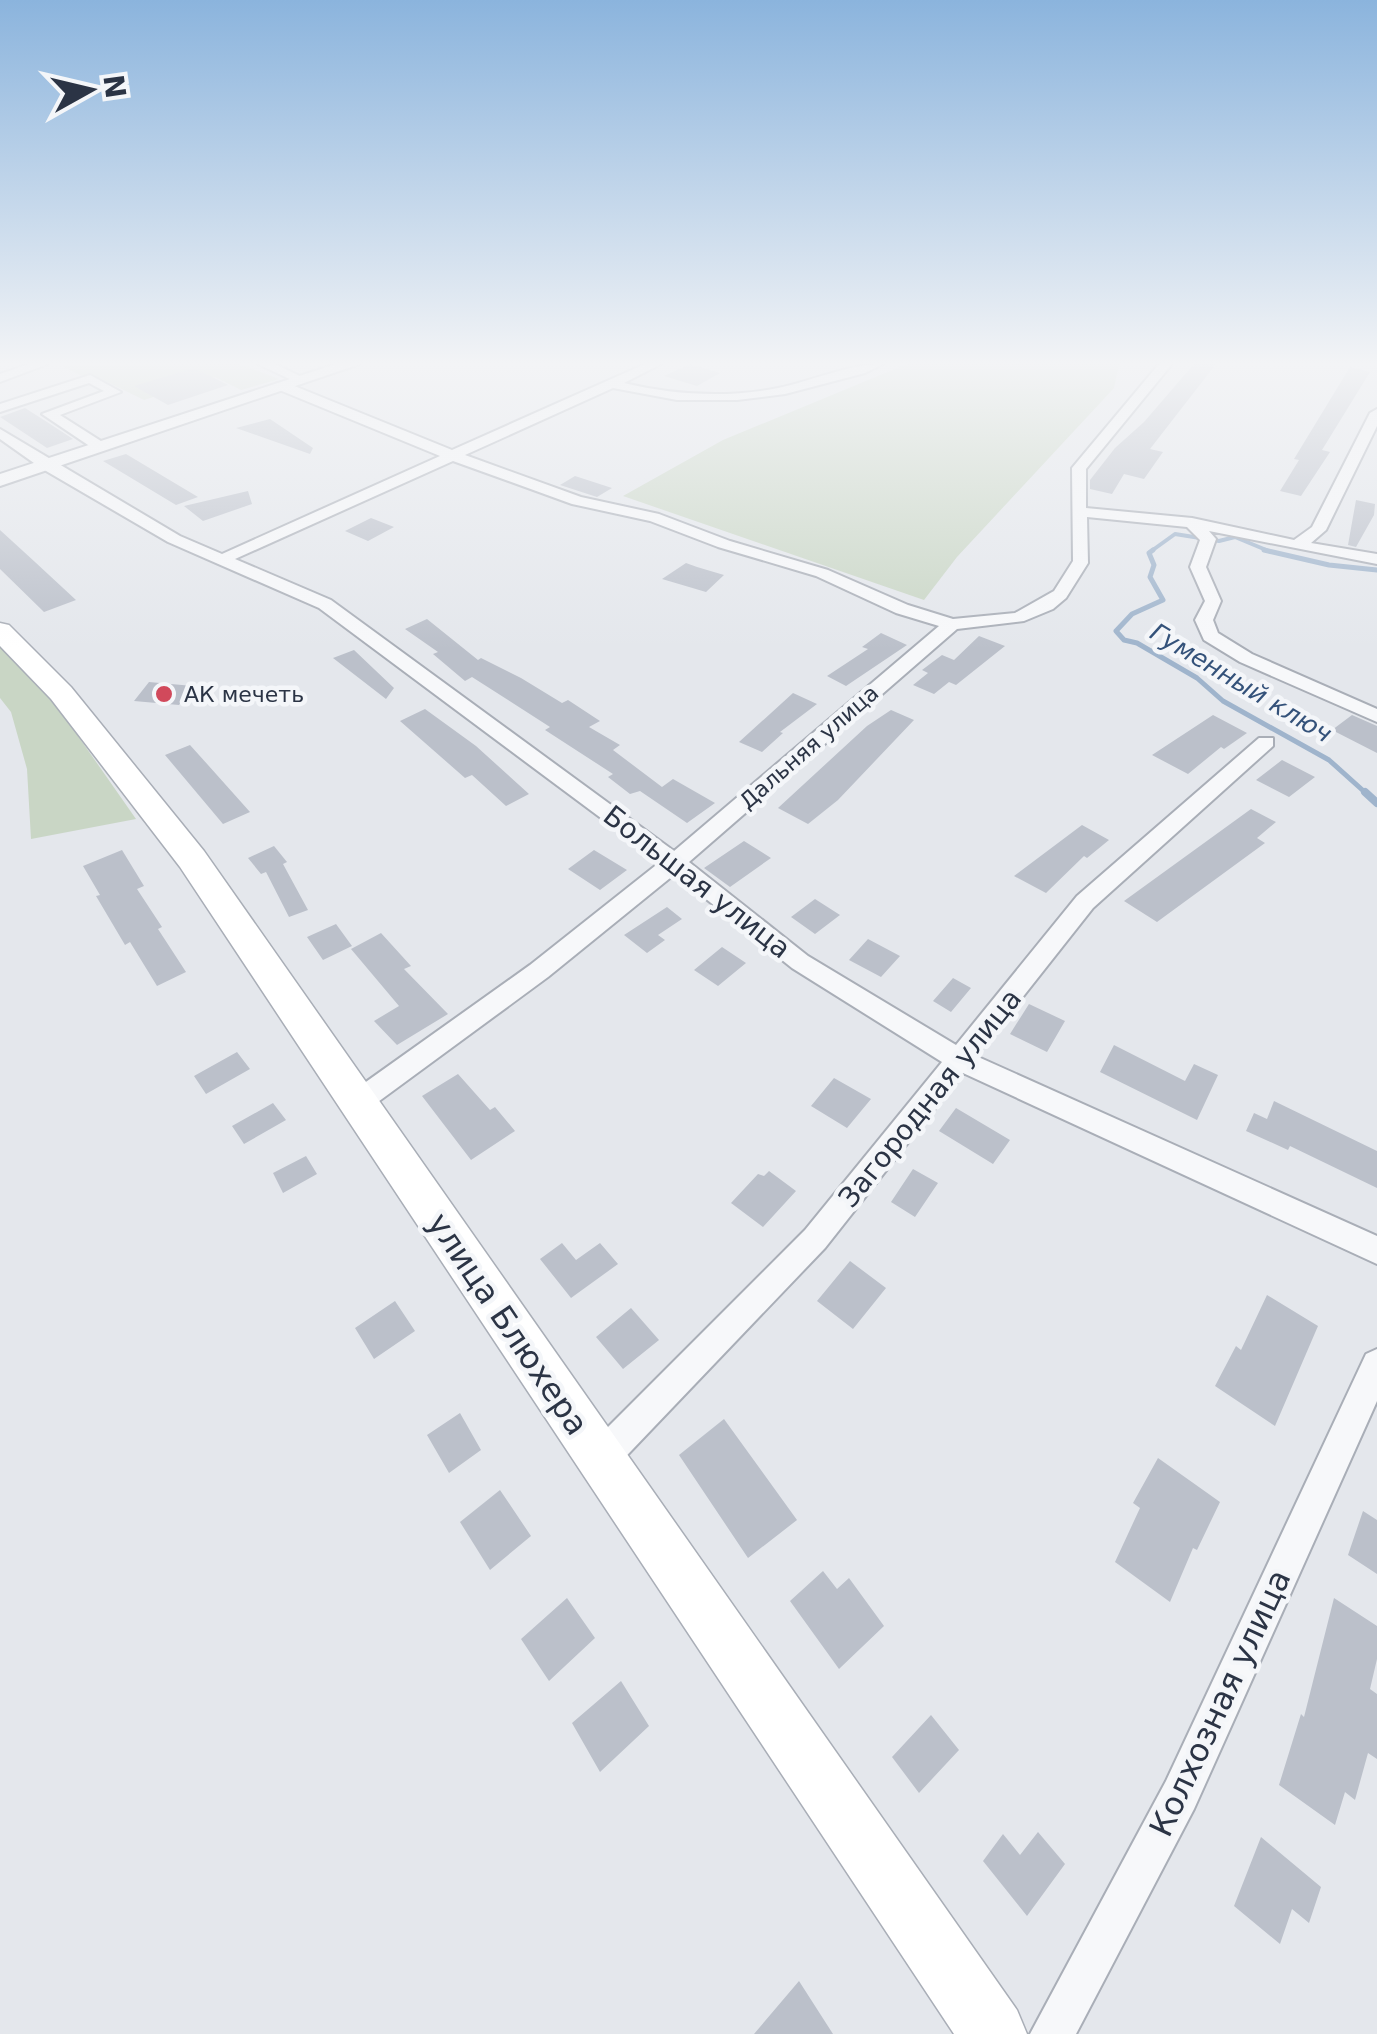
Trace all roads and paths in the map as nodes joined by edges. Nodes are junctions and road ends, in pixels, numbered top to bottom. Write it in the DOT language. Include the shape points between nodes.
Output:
graph roads {
  1 [pos="37,459"];
  2 [pos="63,459"];
  3 [pos="442,459"];
  4 [pos="462,459"];
  5 [pos="1087,459"];
  6 [pos="1354,459"];
  7 [pos="46,465"];
  8 [pos="0,480"];
  9 [pos="1078,512"];
  10 [pos="1192,523"];
  11 [pos="1297,544"];
  12 [pos="223,560"];
  13 [pos="1377,560"];
  14 [pos="952,624"];
  15 [pos="0,632"];
  16 [pos="1377,716"];
  17 [pos="1266,742"];
  18 [pos="675,862"];
  19 [pos="961,1061"];
  20 [pos="358,1102"];
  21 [pos="1377,1250"];
  22 [pos="1377,1365"];
  23 [pos="599,1460"];
  24 [pos="993,2034"];
  25 [pos="1052,2034"];
  1 -- 7 [label="street, Большая улица"];
  2 -- 7 [label="street"];
  3 -- 12 [label="street"];
  4 -- 14 [label="street" via="577,501 654,516 822,572"];
  5 -- 9 [label="street" via="1075,484"];
  6 -- 11 [label="street" via="1318,530"];
  7 -- 8 [label="street"];
  7 -- 12 [label="street, Большая улица"];
  9 -- 10 [label="street"];
  9 -- 14 [label="street" via="1081,562 1061,597 1004,622"];
  10 -- 11 [label="street"];
  10 -- 16 [label="street" via="1208,539 1198,567 1213,601 1204,620 1210,636"];
  11 -- 13 [label="street"];
  12 -- 18 [label="street, Большая улица" via="326,604"];
  14 -- 18 [label="street, Дальняя улица"];
  15 -- 20 [label="main road, улица Блюхера" via="61,694 192,859"];
  17 -- 19 [label="street, Загородная улица" via="1085,902"];
  18 -- 19 [label="street, Большая улица" via="800,962"];
  18 -- 20 [label="street, Дальняя улица"];
  19 -- 21 [label="street, Большая улица"];
  19 -- 23 [label="street, Загородная улица" via="815,1239"];
  20 -- 23 [label="main road, улица Блюхера"];
  22 -- 25 [label="street, Колхозная улица" via="1180,1796"];
  23 -- 24 [label="main road, улица Блюхера"];
}
